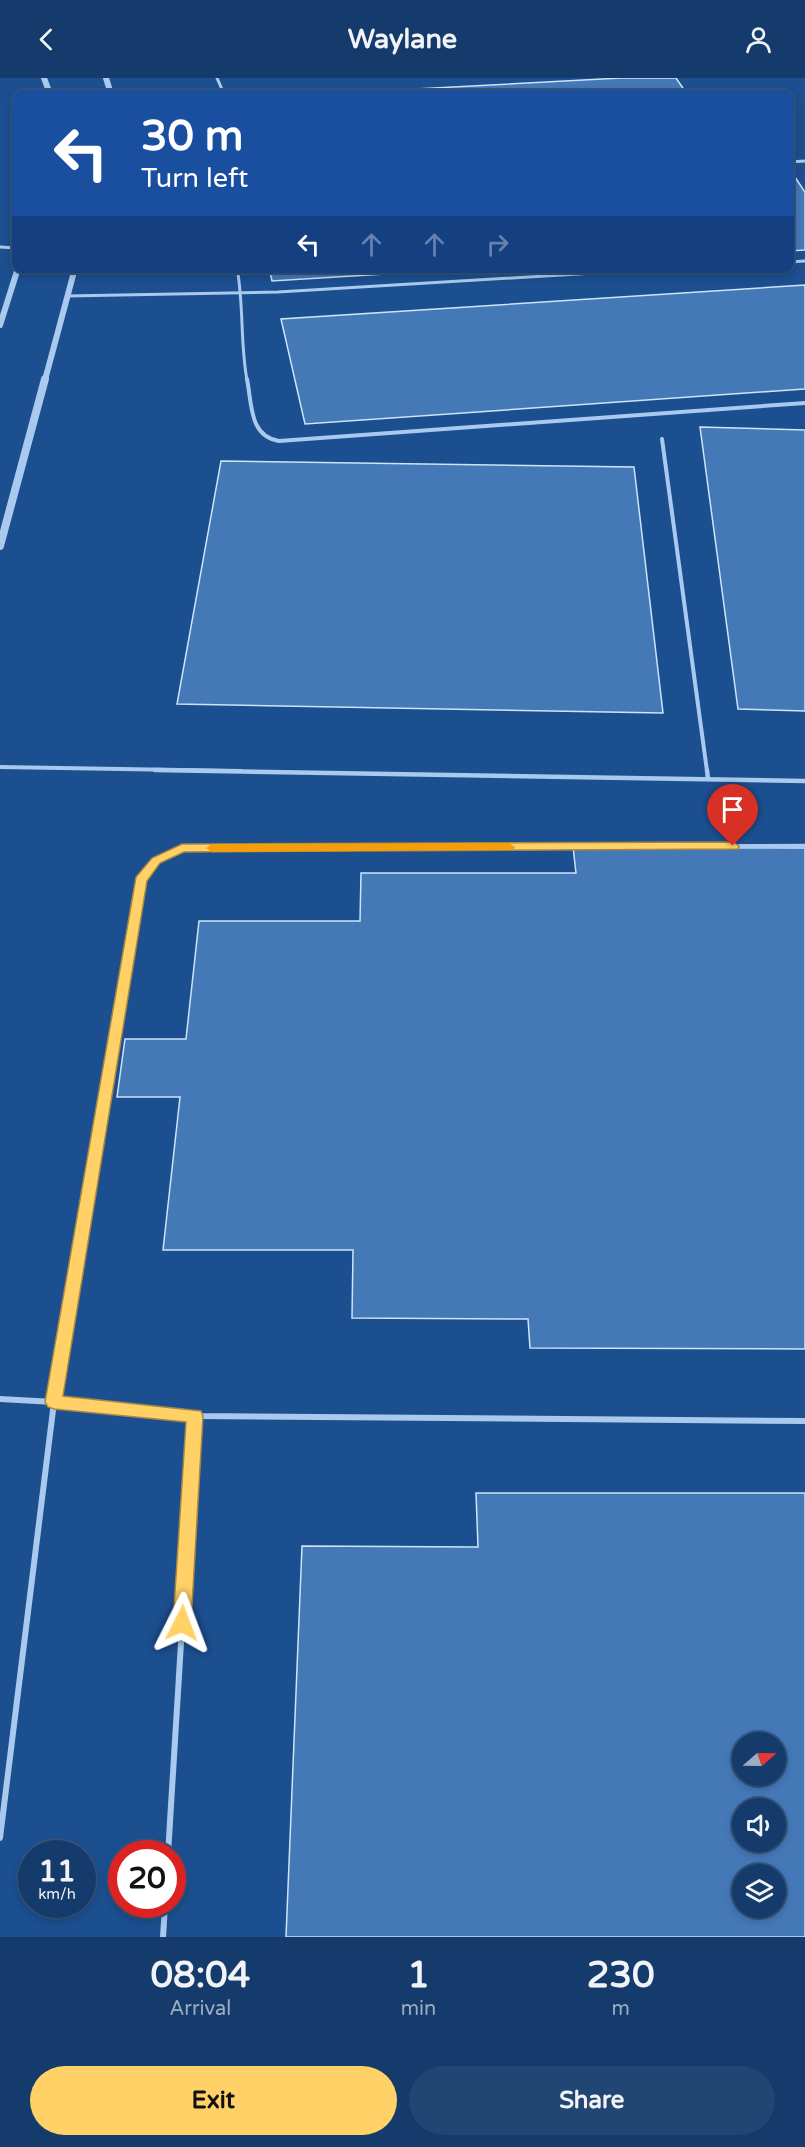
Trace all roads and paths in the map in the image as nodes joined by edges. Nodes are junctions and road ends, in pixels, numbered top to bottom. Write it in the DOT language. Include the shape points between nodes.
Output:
graph roads {
  1 [pos="16,273"];
  2 [pos="74,273"];
  3 [pos="238,273"];
  4 [pos="591,273"];
  5 [pos="242,293"];
  6 [pos="67,296"];
  7 [pos="0,325"];
  8 [pos="805,403"];
  9 [pos="662,439"];
  10 [pos="0,546"];
  11 [pos="0,767"];
  12 [pos="708,779"];
  13 [pos="805,781"];
  14 [pos="805,846"];
  15 [pos="0,1399"];
  16 [pos="54,1402"];
  17 [pos="195,1416"];
  18 [pos="805,1421"];
  19 [pos="0,1838"];
  20 [pos="169,1840"];
  21 [pos="164,1918"];
  22 [pos="163,1937"];
  1 -- 7 [label="street"];
  2 -- 6 [label="street"];
  3 -- 5 [label="lane"];
  4 -- 5 [label="lane"];
  5 -- 6 [label="lane"];
  5 -- 8 [label="lane" via="241,350 257,430 268,440"];
  6 -- 10 [label="street"];
  9 -- 12 [label="lane"];
  11 -- 12 [label="lane"];
  12 -- 13 [label="lane"];
  14 -- 16 [label="lane" via="182,848 156,861 141,880"];
  15 -- 16 [label="lane"];
  16 -- 17 [label="lane"];
  16 -- 19 [label="lane"];
  17 -- 18 [label="lane"];
  17 -- 20 [label="lane"];
  21 -- 22 [label="lane"];
}
